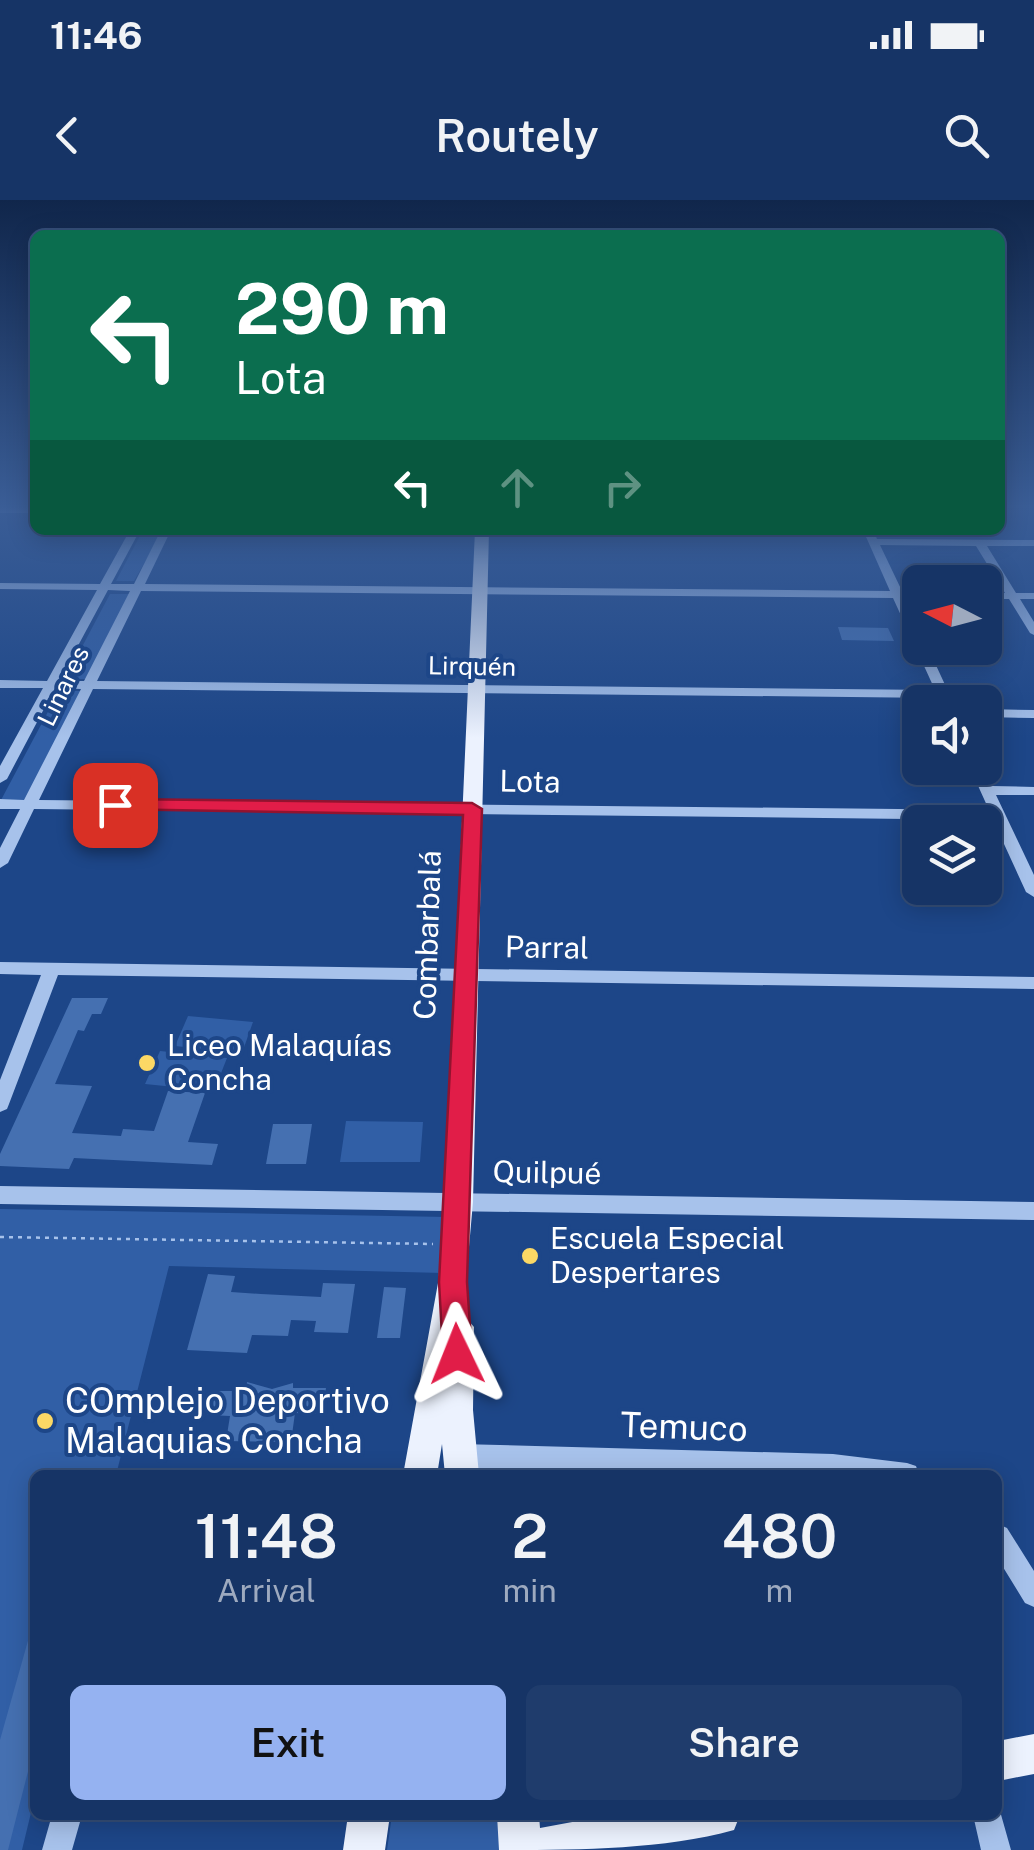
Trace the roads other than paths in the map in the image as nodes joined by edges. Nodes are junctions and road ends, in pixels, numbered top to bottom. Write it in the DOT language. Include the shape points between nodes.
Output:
graph roads {
  1 [pos="106,584"];
  2 [pos="139,584"];
  3 [pos="480,584"];
  4 [pos="893,584"];
  5 [pos="1006,584"];
  6 [pos="0,586"];
  7 [pos="104,588"];
  8 [pos="137,588"];
  9 [pos="480,591"];
  10 [pos="898,595"];
  11 [pos="902,595"];
  12 [pos="1002,596"];
  13 [pos="1013,596"];
  14 [pos="1034,596"];
  15 [pos="902,604"];
  16 [pos="1034,631"];
  17 [pos="0,684"];
  18 [pos="51,684"];
  19 [pos="88,685"];
  20 [pos="476,689"];
  21 [pos="902,697"];
  22 [pos="1002,713"];
  23 [pos="1034,714"];
  24 [pos="0,778"];
  25 [pos="985,785"];
  26 [pos="987,790"];
  27 [pos="1034,791"];
  28 [pos="0,804"];
  29 [pos="30,804"];
  30 [pos="994,805"];
  31 [pos="472,809"];
  32 [pos="902,814"];
  33 [pos="1002,824"];
  34 [pos="0,863"];
  35 [pos="1034,892"];
  36 [pos="0,968"];
  37 [pos="52,969"];
  38 [pos="467,975"];
  39 [pos="1034,983"];
  40 [pos="0,1104"];
  41 [pos="0,1195"];
  42 [pos="459,1202"];
  43 [pos="1034,1210"];
  44 [pos="453,1282"];
  45 [pos="460,1465"];
  46 [pos="421,1470"];
  47 [pos="866,1470"];
  48 [pos="1002,1543"];
  49 [pos="1034,1594"];
  50 [pos="1034,1754"];
  51 [pos="1002,1761"];
  52 [pos="66,1820"];
  53 [pos="369,1820"];
  54 [pos="518,1820"];
  55 [pos="693,1820"];
  56 [pos="989,1820"];
  57 [pos="57,1850"];
  58 [pos="364,1850"];
  59 [pos="520,1850"];
  60 [pos="536,1850"];
  61 [pos="996,1850"];
  1 -- 7 [label="street, Linares"];
  2 -- 8 [label="street, Linares"];
  3 -- 9 [label="main road, Combarbalá"];
  4 -- 10 [label="street"];
  5 -- 13 [label="street"];
  6 -- 7 [label="street"];
  7 -- 8 [label="street"];
  7 -- 18 [label="street, Linares"];
  8 -- 9 [label="street"];
  8 -- 19 [label="street, Linares"];
  9 -- 10 [label="street"];
  9 -- 20 [label="main road, Combarbalá"];
  10 -- 11 [label="street"];
  10 -- 15 [label="street"];
  12 -- 13 [label="street"];
  13 -- 14 [label="street"];
  13 -- 16 [label="street"];
  17 -- 18 [label="street, Lirquén"];
  18 -- 19 [label="street, Lirquén"];
  18 -- 24 [label="street, Linares"];
  19 -- 20 [label="street, Lirquén"];
  19 -- 29 [label="street, Linares"];
  20 -- 21 [label="street, Lirquén"];
  20 -- 31 [label="main road, Combarbalá"];
  22 -- 23 [label="street"];
  25 -- 26 [label="street"];
  26 -- 27 [label="street"];
  26 -- 30 [label="street"];
  28 -- 29 [label="street, Lota"];
  29 -- 31 [label="street, Lota"];
  29 -- 34 [label="street, Linares"];
  31 -- 32 [label="street, Lota"];
  31 -- 38 [label="main road, Combarbalá"];
  33 -- 35 [label="street"];
  36 -- 37 [label="street, Parral"];
  37 -- 38 [label="street, Parral"];
  37 -- 40 [label="street"];
  38 -- 39 [label="street, Parral"];
  38 -- 42 [label="main road, Combarbalá"];
  41 -- 42 [label="street, Quilpué"];
  42 -- 43 [label="street, Quilpué"];
  42 -- 44 [label="main road, Combarbalá"];
  44 -- 45 [label="main road, Combarbalá"];
  44 -- 46 [label="main road, Combarbalá"];
  45 -- 47 [label="street, Temuco"];
  48 -- 49 [label="street"];
  50 -- 51 [label="main road"];
  52 -- 57 [label="street"];
  53 -- 58 [label="main road"];
  54 -- 59 [label="main road"];
  55 -- 60 [label="main road"];
  56 -- 61 [label="street"];
}
